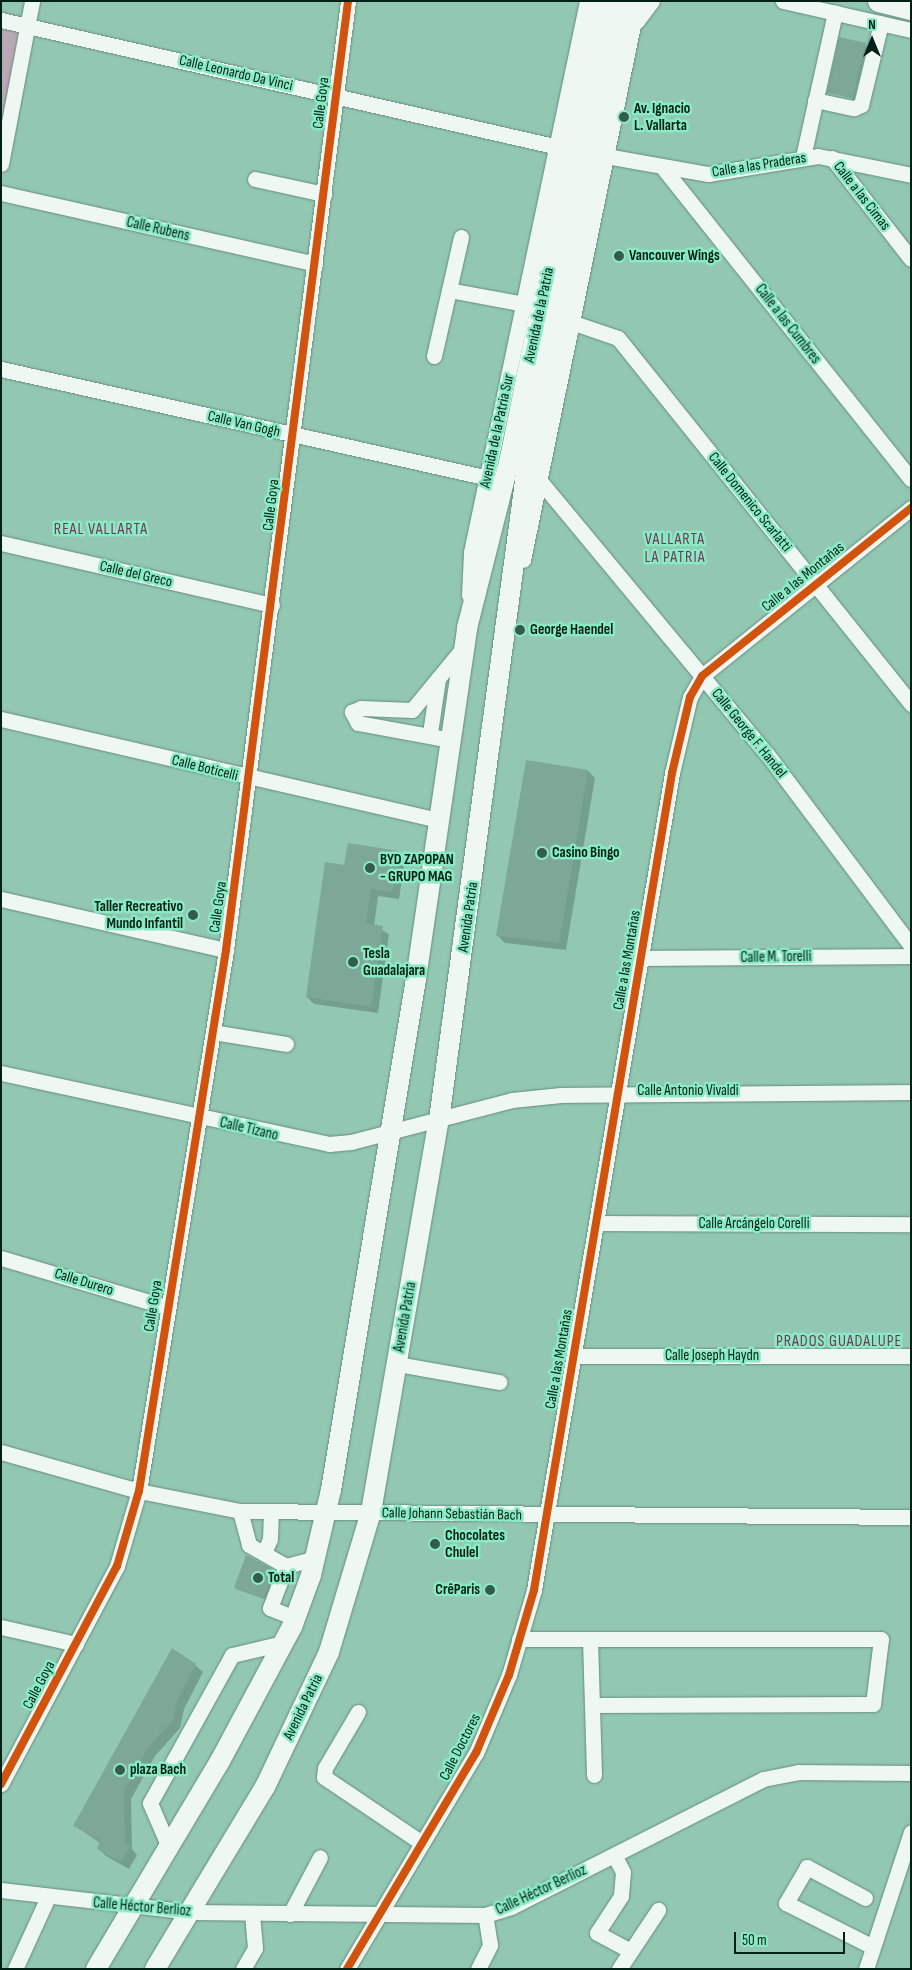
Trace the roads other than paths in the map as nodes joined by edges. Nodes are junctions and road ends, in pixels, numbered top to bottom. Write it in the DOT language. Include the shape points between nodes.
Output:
graph roads {
  1 [pos="32,1"];
  2 [pos="348,1"];
  3 [pos="580,1"];
  4 [pos="587,1"];
  5 [pos="603,1"];
  6 [pos="621,1"];
  7 [pos="638,1"];
  8 [pos="652,1"];
  9 [pos="783,1"];
  10 [pos="911,8"];
  11 [pos="880,12"];
  12 [pos="835,13"];
  13 [pos="1,20"];
  14 [pos="26,25"];
  15 [pos="582,26"];
  16 [pos="911,30"];
  17 [pos="631,34"];
  18 [pos="335,96"];
  19 [pos="816,100"];
  20 [pos="558,147"];
  21 [pos="606,156"];
  22 [pos="804,157"];
  23 [pos="832,158"];
  24 [pos="1,164"];
  25 [pos="664,169"];
  26 [pos="911,175"];
  27 [pos="255,179"];
  28 [pos="1,193"];
  29 [pos="324,194"];
  30 [pos="461,237"];
  31 [pos="911,259"];
  32 [pos="315,264"];
  33 [pos="449,290"];
  34 [pos="524,304"];
  35 [pos="574,323"];
  36 [pos="434,356"];
  37 [pos="1,369"];
  38 [pos="294,435"];
  39 [pos="487,478"];
  40 [pos="911,479"];
  41 [pos="540,481"];
  42 [pos="911,508"];
  43 [pos="1,543"];
  44 [pos="816,585"];
  45 [pos="272,604"];
  46 [pos="504,619"];
  47 [pos="466,637"];
  48 [pos="438,675"];
  49 [pos="702,676"];
  50 [pos="911,704"];
  51 [pos="1,718"];
  52 [pos="430,733"];
  53 [pos="450,740"];
  54 [pos="250,779"];
  55 [pos="438,820"];
  56 [pos="1,898"];
  57 [pos="911,946"];
  58 [pos="226,950"];
  59 [pos="911,956"];
  60 [pos="641,958"];
  61 [pos="213,1032"];
  62 [pos="286,1044"];
  63 [pos="1,1073"];
  64 [pos="619,1091"];
  65 [pos="911,1092"];
  66 [pos="198,1117"];
  67 [pos="439,1120"];
  68 [pos="390,1132"];
  69 [pos="596,1223"];
  70 [pos="911,1224"];
  71 [pos="1,1258"];
  72 [pos="166,1307"];
  73 [pos="574,1356"];
  74 [pos="911,1356"];
  75 [pos="397,1364"];
  76 [pos="500,1382"];
  77 [pos="1,1452"];
  78 [pos="139,1491"];
  79 [pos="240,1511"];
  80 [pos="327,1512"];
  81 [pos="371,1512"];
  82 [pos="270,1513"];
  83 [pos="547,1517"];
  84 [pos="911,1517"];
  85 [pos="264,1553"];
  86 [pos="315,1558"];
  87 [pos="286,1566"];
  88 [pos="295,1618"];
  89 [pos="1,1627"];
  90 [pos="590,1638"];
  91 [pos="519,1639"];
  92 [pos="283,1643"];
  93 [pos="76,1644"];
  94 [pos="593,1706"];
  95 [pos="358,1712"];
  96 [pos="7,1761"];
  97 [pos="911,1773"];
  98 [pos="594,1775"];
  99 [pos="1,1784"];
  100 [pos="911,1832"];
  101 [pos="422,1842"];
  102 [pos="169,1847"];
  103 [pos="614,1855"];
  104 [pos="320,1857"];
  105 [pos="1,1890"];
  106 [pos="48,1896"];
  107 [pos="865,1898"];
  108 [pos="132,1909"];
  109 [pos="658,1910"];
  110 [pos="190,1912"];
  111 [pos="252,1913"];
  112 [pos="290,1914"];
  113 [pos="379,1915"];
  114 [pos="485,1915"];
  115 [pos="873,1946"];
  116 [pos="631,1952"];
  117 [pos="16,1969"];
  118 [pos="96,1969"];
  119 [pos="155,1969"];
  120 [pos="243,1969"];
  121 [pos="347,1969"];
  122 [pos="478,1969"];
  123 [pos="620,1969"];
  124 [pos="866,1969"];
  1 -- 14 [label="street"];
  2 -- 18 [label="street, Calle Goya"];
  3 -- 15 [label="street"];
  4 -- 15 [label="street, Avenida de la Patria Sur"];
  5 -- 47 [label="main road, Avenida de la Patria" via="510,458"];
  6 -- 46 [label="main road, Avenida de la Patria" via="528,459"];
  7 -- 17 [label="street"];
  8 -- 17 [label="street"];
  9 -- 12 [label="street"];
  10 -- 11 [label="highway"];
  11 -- 12 [label="street"];
  11 -- 16 [label="street"];
  11 -- 19 [label="street" via="861,106 854,108"];
  12 -- 19 [label="street"];
  13 -- 14 [label="street, Calle Leonardo Da Vinci"];
  14 -- 18 [label="street, Calle Leonardo Da Vinci"];
  14 -- 24 [label="street"];
  15 -- 20 [label="street, Avenida de la Patria Sur"];
  17 -- 21 [label="street"];
  18 -- 20 [label="street, Calle Leonardo Da Vinci"];
  18 -- 29 [label="street, Calle Goya"];
  19 -- 22 [label="street"];
  20 -- 34 [label="street, Avenida de la Patria Sur"];
  21 -- 25 [label="street, Calle a las Praderas"];
  21 -- 35 [label="street"];
  22 -- 23 [label="street, Calle a las Praderas"];
  22 -- 25 [label="street, Calle a las Praderas" via="726,173"];
  23 -- 26 [label="street, Calle a las Praderas"];
  23 -- 31 [label="street, Calle a las Cimas"];
  25 -- 40 [label="street, Calle a las Cumbres"];
  27 -- 29 [label="street"];
  28 -- 32 [label="street, Calle Rubens"];
  29 -- 32 [label="street, Calle Goya"];
  30 -- 33 [label="street"];
  32 -- 38 [label="street, Calle Goya"];
  33 -- 34 [label="street"];
  33 -- 36 [label="street"];
  34 -- 39 [label="street, Avenida de la Patria Sur"];
  35 -- 41 [label="street"];
  35 -- 44 [label="street, Calle Domenico Scarlatti" via="618,338"];
  37 -- 38 [label="street, Calle Van Gogh"];
  38 -- 39 [label="street, Calle Van Gogh"];
  38 -- 45 [label="street, Calle Goya"];
  39 -- 47 [label="street, Avenida de la Patria Sur" via="471,552"];
  41 -- 46 [label="street" via="520,574"];
  41 -- 49 [label="street, Calle George F. Handel"];
  42 -- 44 [label="street, Calle a las Montañas"];
  43 -- 45 [label="street, Calle del Greco"];
  44 -- 49 [label="street, Calle a las Montañas"];
  44 -- 50 [label="street, Calle Domenico Scarlatti"];
  45 -- 54 [label="street, Calle Goya"];
  46 -- 67 [label="main road, Avenida Patria" via="481,826"];
  47 -- 48 [label="street"];
  47 -- 53 [label="main road"];
  48 -- 52 [label="street"];
  48 -- 52 [label="street" via="412,710 361,708 352,712 358,723"];
  49 -- 57 [label="street, Calle George F. Handel" via="773,762"];
  49 -- 60 [label="street, Calle a las Montañas" via="683,719"];
  51 -- 54 [label="street, Calle Boticelli"];
  52 -- 53 [label="street"];
  53 -- 55 [label="main road"];
  54 -- 55 [label="street, Calle Boticelli"];
  54 -- 58 [label="street, Calle Goya"];
  55 -- 68 [label="main road"];
  56 -- 58 [label="street"];
  58 -- 61 [label="street, Calle Goya"];
  59 -- 60 [label="street, Calle M. Torelli"];
  60 -- 64 [label="street, Calle a las Montañas"];
  61 -- 62 [label="street"];
  61 -- 66 [label="street, Calle Goya"];
  63 -- 66 [label="street, Calle Tizano"];
  64 -- 65 [label="street, Calle Antonio Vivaldi"];
  64 -- 67 [label="street, Calle Antonio Vivaldi" via="512,1100"];
  64 -- 69 [label="street, Calle a las Montañas"];
  66 -- 68 [label="street, Calle Tizano" via="329,1144"];
  66 -- 72 [label="street, Calle Goya"];
  67 -- 68 [label="street, Calle Tizano"];
  67 -- 75 [label="main road, Avenida Patria"];
  68 -- 80 [label="main road"];
  69 -- 70 [label="street, Calle Arcángelo Corelli"];
  69 -- 73 [label="street, Calle a las Montañas"];
  71 -- 72 [label="street, Calle Durero"];
  72 -- 78 [label="street, Calle Goya"];
  73 -- 74 [label="street, Calle Joseph Haydn"];
  73 -- 83 [label="street, Calle a las Montañas"];
  75 -- 76 [label="street"];
  75 -- 81 [label="main road, Avenida Patria"];
  77 -- 78 [label="street, Calle Johann Sebastián Bach"];
  78 -- 79 [label="street, Calle Johann Sebastián Bach"];
  78 -- 93 [label="street, Calle Goya" via="117,1566"];
  79 -- 82 [label="street, Calle Johann Sebastián Bach"];
  79 -- 85 [label="street" via="249,1545"];
  80 -- 81 [label="street, Calle Johann Sebastián Bach"];
  80 -- 82 [label="street, Calle Johann Sebastián Bach"];
  80 -- 86 [label="main road"];
  81 -- 83 [label="street, Calle Johann Sebastián Bach"];
  81 -- 110 [label="main road, Avenida Patria" via="329,1652 264,1787"];
  82 -- 85 [label="street" via="270,1539"];
  83 -- 84 [label="street, Calle Johann Sebastián Bach"];
  83 -- 91 [label="street, Calle Doctores" via="534,1590"];
  85 -- 87 [label="street"];
  86 -- 87 [label="street"];
  86 -- 88 [label="main road"];
  87 -- 88 [label="street" via="270,1608"];
  88 -- 92 [label="main road"];
  89 -- 93 [label="street"];
  90 -- 91 [label="street"];
  90 -- 94 [label="street"];
  90 -- 94 [label="street" via="880,1639 873,1704"];
  91 -- 101 [label="street, Calle Doctores" via="476,1753"];
  92 -- 102 [label="main road"];
  92 -- 102 [label="street" via="232,1655 227,1663 150,1803"];
  93 -- 96 [label="street, Calle Goya"];
  94 -- 98 [label="street"];
  95 -- 101 [label="street" via="324,1768 324,1777"];
  96 -- 99 [label="street, Calle Goya"];
  97 -- 103 [label="street, Calle Héctor Berlioz" via="798,1772 763,1779"];
  100 -- 115 [label="street"];
  101 -- 113 [label="street, Calle Doctores"];
  102 -- 108 [label="main road"];
  103 -- 114 [label="street, Calle Héctor Berlioz"];
  103 -- 116 [label="street" via="623,1872 621,1896 597,1933"];
  104 -- 112 [label="street"];
  105 -- 106 [label="street, Calle Héctor Berlioz"];
  106 -- 108 [label="street, Calle Héctor Berlioz"];
  106 -- 117 [label="street"];
  107 -- 115 [label="street" via="807,1867 786,1903"];
  108 -- 110 [label="street, Calle Héctor Berlioz"];
  108 -- 118 [label="main road"];
  109 -- 116 [label="street"];
  110 -- 111 [label="street, Calle Héctor Berlioz"];
  110 -- 119 [label="main road, Avenida Patria"];
  111 -- 112 [label="street, Calle Héctor Berlioz"];
  111 -- 120 [label="street" via="255,1948"];
  112 -- 113 [label="street, Calle Héctor Berlioz"];
  113 -- 114 [label="street, Calle Héctor Berlioz"];
  113 -- 121 [label="street, Calle Doctores"];
  114 -- 122 [label="street" via="490,1945"];
  115 -- 124 [label="street"];
  116 -- 123 [label="street"];
}
